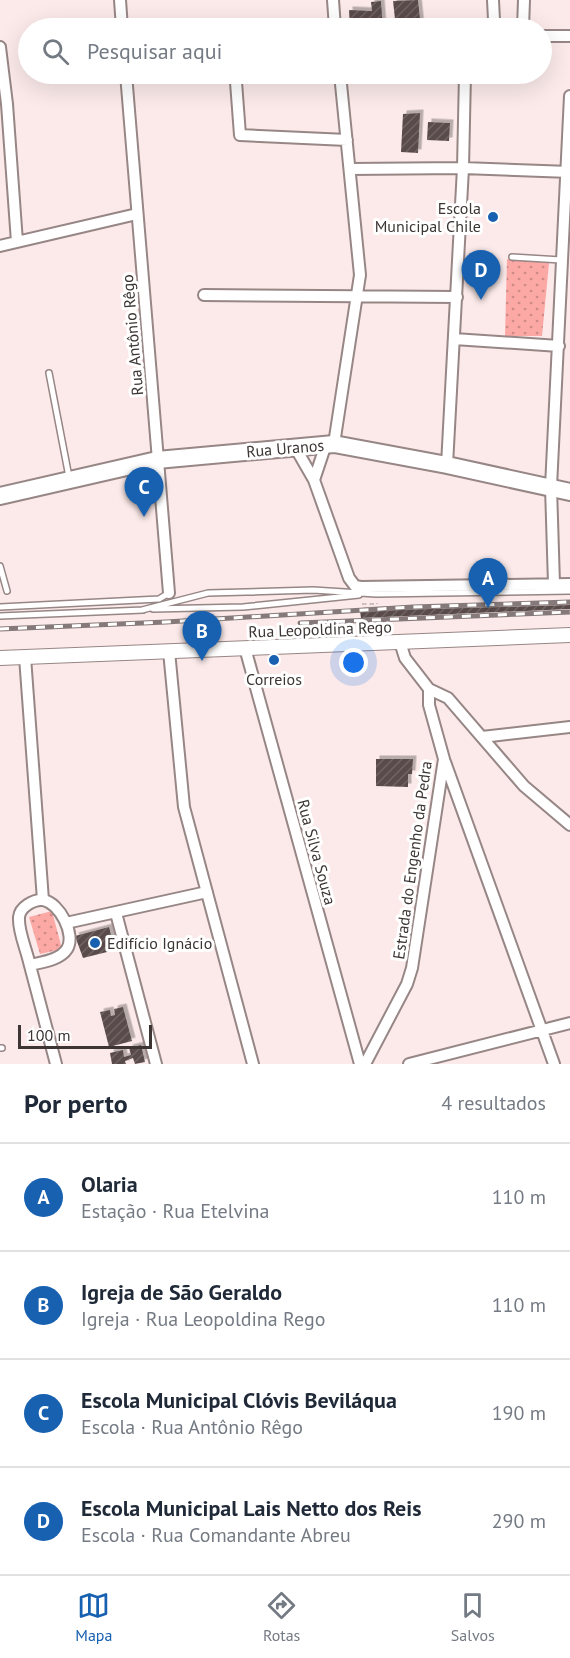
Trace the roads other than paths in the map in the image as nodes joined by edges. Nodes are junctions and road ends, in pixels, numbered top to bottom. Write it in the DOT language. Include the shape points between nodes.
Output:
graph roads {
  1 [pos="120,0"];
  2 [pos="333,0"];
  3 [pos="493,0"];
  4 [pos="524,0"];
  5 [pos="121,18"];
  6 [pos="334,18"];
  7 [pos="495,18"];
  8 [pos="523,18"];
  9 [pos="552,36"];
  10 [pos="570,36"];
  11 [pos="0,47"];
  12 [pos="127,84"];
  13 [pos="236,84"];
  14 [pos="341,84"];
  15 [pos="465,84"];
  16 [pos="570,96"];
  17 [pos="347,140"];
  18 [pos="463,168"];
  19 [pos="350,169"];
  20 [pos="569,172"];
  21 [pos="137,214"];
  22 [pos="16,242"];
  23 [pos="0,246"];
  24 [pos="512,257"];
  25 [pos="563,260"];
  26 [pos="204,295"];
  27 [pos="358,297"];
  28 [pos="457,297"];
  29 [pos="565,305"];
  30 [pos="454,339"];
  31 [pos="559,346"];
  32 [pos="49,373"];
  33 [pos="330,444"];
  34 [pos="295,447"];
  35 [pos="158,460"];
  36 [pos="447,465"];
  37 [pos="69,479"];
  38 [pos="314,480"];
  39 [pos="551,487"];
  40 [pos="570,492"];
  41 [pos="0,493"];
  42 [pos="0,566"];
  43 [pos="554,584"];
  44 [pos="570,584"];
  45 [pos="7,591"];
  46 [pos="570,591"];
  47 [pos="169,593"];
  48 [pos="369,594"];
  49 [pos="0,607"];
  50 [pos="142,610"];
  51 [pos="0,616"];
  52 [pos="567,638"];
  53 [pos="400,642"];
  54 [pos="245,648"];
  55 [pos="169,651"];
  56 [pos="25,657"];
  57 [pos="0,658"];
  58 [pos="429,689"];
  59 [pos="570,727"];
  60 [pos="482,737"];
  61 [pos="444,759"];
  62 [pos="570,825"];
  63 [pos="207,892"];
  64 [pos="43,900"];
  65 [pos="116,913"];
  66 [pos="66,923"];
  67 [pos="30,965"];
  68 [pos="570,1023"];
  69 [pos="542,1030"];
  70 [pos="450,1059"];
  71 [pos="56,1064"];
  72 [pos="156,1064"];
  73 [pos="253,1064"];
  74 [pos="360,1064"];
  75 [pos="365,1064"];
  76 [pos="410,1064"];
  77 [pos="554,1064"];
  1 -- 5 [label="street"];
  2 -- 6 [label="street"];
  3 -- 7 [label="street"];
  4 -- 8 [label="street"];
  9 -- 10 [label="street"];
  11 -- 22 [label="street"];
  12 -- 21 [label="street, Rua Antônio Rêgo"];
  13 -- 17 [label="street" via="240,135"];
  14 -- 17 [label="street"];
  15 -- 18 [label="street"];
  16 -- 20 [label="street"];
  17 -- 19 [label="street"];
  18 -- 19 [label="street"];
  18 -- 20 [label="street"];
  18 -- 28 [label="street"];
  19 -- 27 [label="street" via="360,261"];
  20 -- 25 [label="street"];
  21 -- 22 [label="street"];
  21 -- 35 [label="street, Rua Antônio Rêgo"];
  22 -- 23 [label="street"];
  24 -- 25 [label="lane"];
  25 -- 29 [label="street"];
  26 -- 27 [label="street"];
  27 -- 28 [label="street"];
  27 -- 33 [label="street"];
  28 -- 30 [label="street"];
  29 -- 31 [label="street"];
  30 -- 31 [label="street"];
  30 -- 36 [label="street"];
  31 -- 39 [label="street"];
  32 -- 37 [label="lane"];
  33 -- 34 [label="main road, Rua Uranos"];
  33 -- 36 [label="main road, Rua Uranos"];
  33 -- 38 [label="street"];
  34 -- 35 [label="main road, Rua Uranos"];
  34 -- 38 [label="street"];
  35 -- 37 [label="main road, Rua Uranos"];
  35 -- 47 [label="street, Rua Antônio Rêgo"];
  36 -- 39 [label="main road, Rua Uranos"];
  37 -- 41 [label="main road, Rua Uranos"];
  38 -- 43 [label="street" via="355,586"];
  39 -- 40 [label="main road, Rua Uranos"];
  39 -- 43 [label="street"];
  42 -- 45 [label="lane"];
  43 -- 44 [label="street"];
  46 -- 48 [label="lane"];
  47 -- 49 [label="lane" via="159,599"];
  48 -- 50 [label="lane" via="243,607"];
  48 -- 50 [label="lane" via="313,590 208,593"];
  50 -- 51 [label="lane"];
  52 -- 53 [label="main road, Rua Leopoldina Rego"];
  53 -- 54 [label="main road, Rua Leopoldina Rego"];
  53 -- 58 [label="street" via="405,658"];
  54 -- 55 [label="main road, Rua Leopoldina Rego"];
  54 -- 74 [label="street, Rua Silva Souza"];
  55 -- 56 [label="main road, Rua Leopoldina Rego"];
  55 -- 63 [label="street" via="184,807"];
  56 -- 57 [label="main road, Rua Leopoldina Rego"];
  56 -- 64 [label="street"];
  58 -- 60 [label="street" via="448,698"];
  58 -- 61 [label="street, Estrada do Engenho da Pedra" via="429,705"];
  59 -- 60 [label="street"];
  60 -- 62 [label="street" via="524,786"];
  61 -- 69 [label="street"];
  61 -- 75 [label="street, Estrada do Engenho da Pedra" via="412,968"];
  63 -- 65 [label="street"];
  63 -- 73 [label="street"];
  64 -- 66 [label="street" via="58,910"];
  64 -- 67 [label="street" via="32,902 19,918"];
  65 -- 66 [label="street"];
  65 -- 72 [label="street"];
  66 -- 67 [label="street" via="70,939 66,950 50,960"];
  67 -- 71 [label="street"];
  68 -- 69 [label="street"];
  69 -- 70 [label="street"];
  69 -- 77 [label="street"];
  70 -- 76 [label="street"];
}
